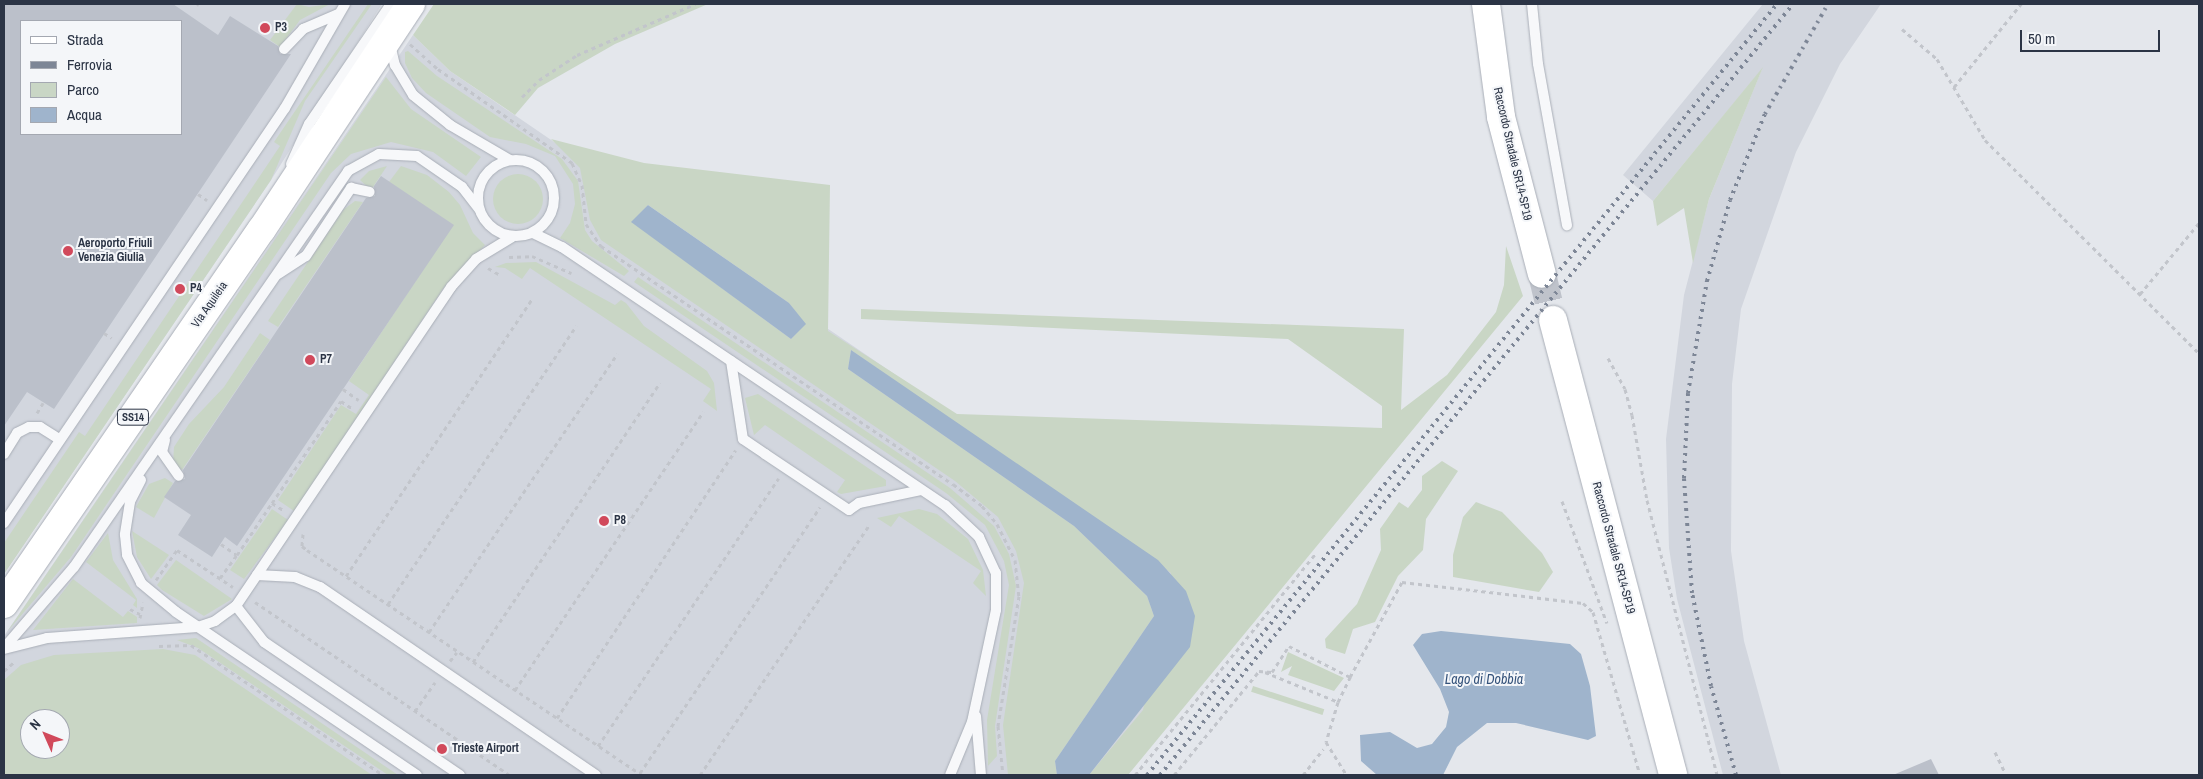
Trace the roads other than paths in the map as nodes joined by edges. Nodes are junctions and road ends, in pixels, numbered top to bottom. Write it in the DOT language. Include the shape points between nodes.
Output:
graph roads {
  1 [pos="345,4"];
  2 [pos="391,4"];
  3 [pos="411,4"];
  4 [pos="1486,4"];
  5 [pos="1532,4"];
  6 [pos="338,14"];
  7 [pos="389,37"];
  8 [pos="284,49"];
  9 [pos="510,160"];
  10 [pos="370,192"];
  11 [pos="479,209"];
  12 [pos="1567,224"];
  13 [pos="262,229"];
  14 [pos="534,233"];
  15 [pos="512,237"];
  16 [pos="1542,274"];
  17 [pos="275,276"];
  18 [pos="1553,320"];
  19 [pos="731,361"];
  20 [pos="59,439"];
  21 [pos="165,439"];
  22 [pos="4,454"];
  23 [pos="153,454"];
  24 [pos="178,476"];
  25 [pos="921,490"];
  26 [pos="4,523"];
  27 [pos="257,574"];
  28 [pos="4,604"];
  29 [pos="236,606"];
  30 [pos="198,627"];
  31 [pos="4,649"];
  32 [pos="975,710"];
  33 [pos="417,775"];
  34 [pos="460,775"];
  35 [pos="596,775"];
  36 [pos="950,775"];
  37 [pos="981,775"];
  38 [pos="1673,775"];
  1 -- 6 [label="lane"];
  2 -- 13 [label="lane" via="309,124"];
  3 -- 7 [label="main road, Via Aquileia / SS14"];
  4 -- 16 [label="main road, Raccordo Stradale SR14-SP19" via="1501,117"];
  5 -- 12 [label="lane" via="1538,64"];
  6 -- 8 [label="lane" via="303,29"];
  6 -- 20 [label="lane" via="323,49 285,108"];
  7 -- 9 [label="lane" via="395,65 413,95 450,125"];
  7 -- 13 [label="main road, Via Aquileia / SS14"];
  9 -- 11 [label="lane" via="498,164 481,184"];
  9 -- 14 [label="lane" via="534,164 551,180 553,210"];
  10 -- 17 [label="lane" via="351,188 306,256"];
  11 -- 15 [label="lane" via="492,227"];
  11 -- 17 [label="lane" via="462,187 417,156 379,154 362,160 335,185"];
  13 -- 28 [label="main road, Via Aquileia / SS14"];
  14 -- 15 [label="lane"];
  14 -- 19 [label="lane" via="562,247"];
  15 -- 27 [label="lane" via="476,259 451,287"];
  17 -- 21 [label="lane"];
  18 -- 38 [label="main road, Raccordo Stradale SR14-SP19"];
  19 -- 25 [label="lane"];
  19 -- 25 [label="lane" via="744,439 849,510 859,503"];
  20 -- 22 [label="lane" via="40,427 29,427 17,434"];
  20 -- 26 [label="lane"];
  21 -- 23 [label="lane"];
  21 -- 24 [label="lane" via="162,452"];
  23 -- 30 [label="lane" via="130,502 125,527 132,570 149,591"];
  23 -- 31 [label="lane" via="74,567"];
  25 -- 32 [label="lane" via="969,526 989,553 996,573 996,610"];
  27 -- 29 [label="lane"];
  27 -- 35 [label="lane" via="295,577 320,587"];
  29 -- 30 [label="lane" via="215,621"];
  29 -- 34 [label="lane" via="264,642"];
  30 -- 31 [label="lane" via="47,638"];
  30 -- 33 [label="lane"];
  32 -- 36 [label="lane"];
  32 -- 37 [label="lane"];
}
